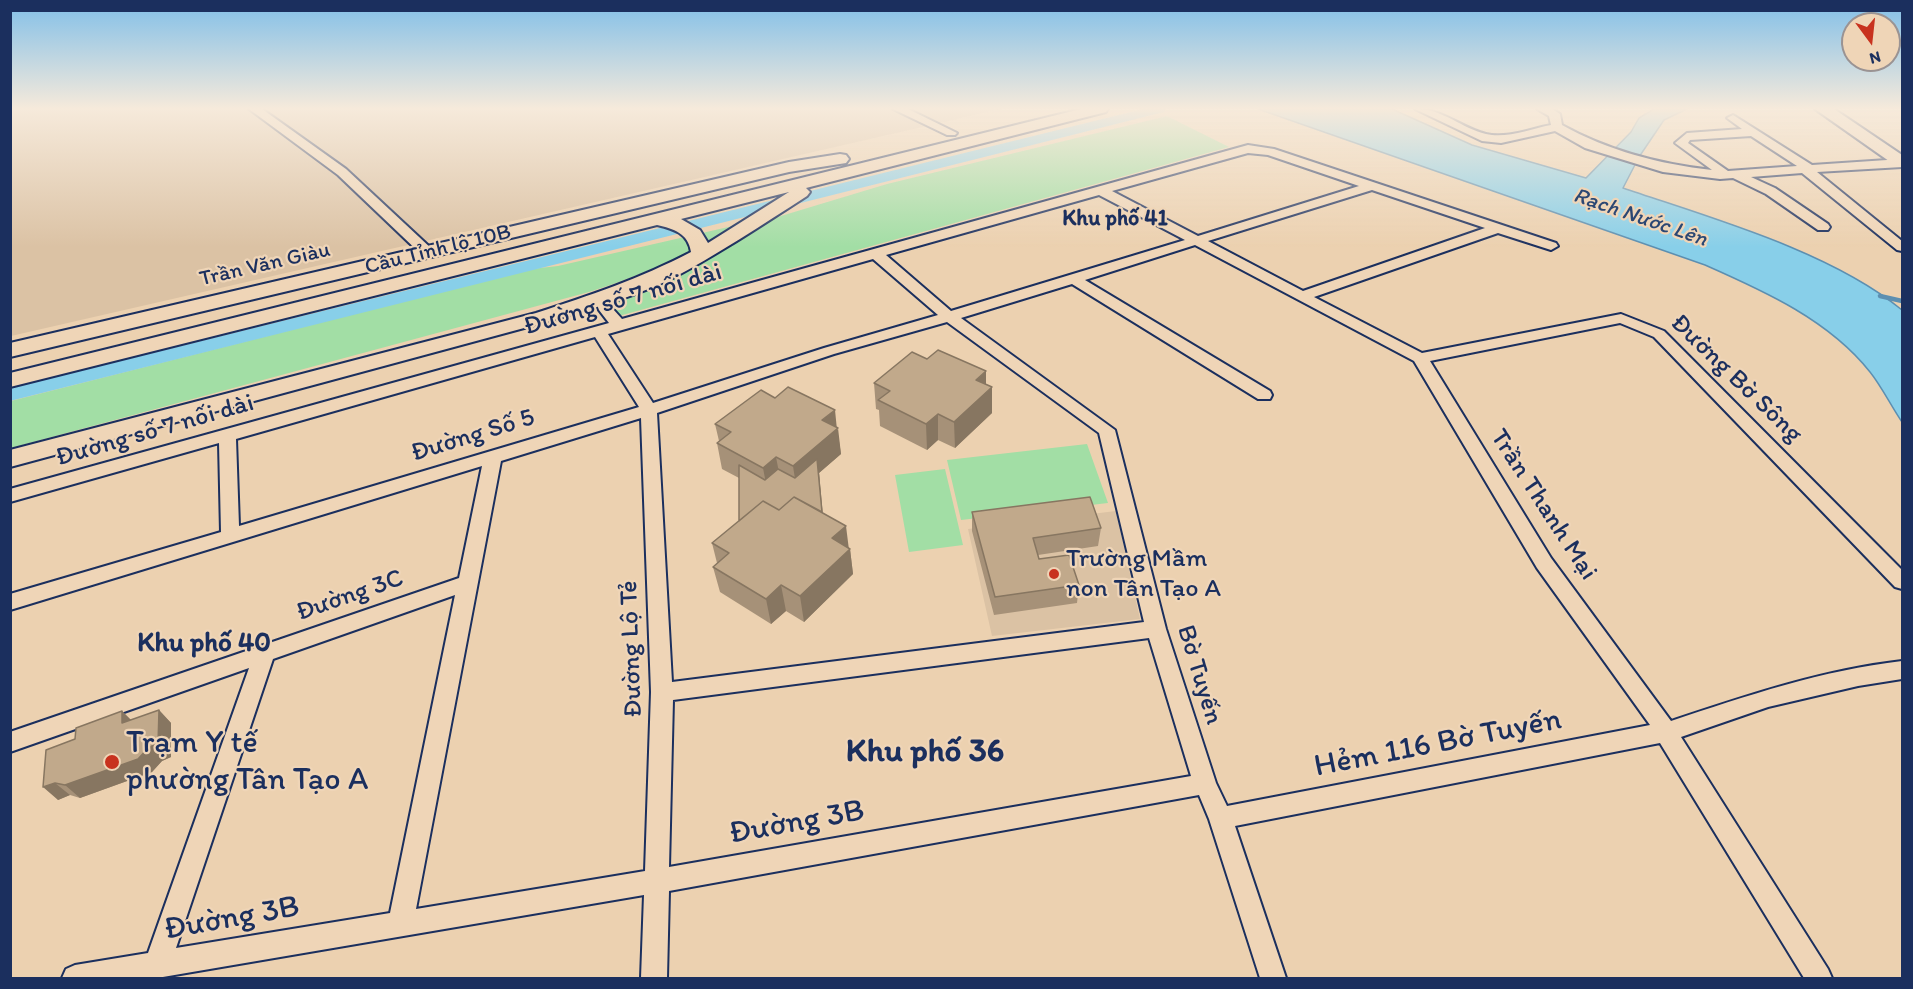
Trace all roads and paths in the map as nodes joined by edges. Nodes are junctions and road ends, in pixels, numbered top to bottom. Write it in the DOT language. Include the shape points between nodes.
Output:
graph roads {
  1 [pos="320,155"];
  2 [pos="858,155"];
  3 [pos="913,155"];
  4 [pos="1227,155"];
  5 [pos="1280,155"];
  6 [pos="1624,155"];
  7 [pos="1699,155"];
  8 [pos="1786,155"];
  9 [pos="846,158"];
  10 [pos="1902,162"];
  11 [pos="1807,170"];
  12 [pos="822,172"];
  13 [pos="1729,175"];
  14 [pos="1373,186"];
  15 [pos="1102,191"];
  16 [pos="659,220"];
  17 [pos="1823,227"];
  18 [pos="1498,228"];
  19 [pos="1197,241"];
  20 [pos="1551,246"];
  21 [pos="1902,247"];
  22 [pos="705,250"];
  23 [pos="428,253"];
  24 [pos="876,254"];
  25 [pos="1074,279"];
  26 [pos="1302,296"];
  27 [pos="602,299"];
  28 [pos="949,318"];
  29 [pos="620,326"];
  30 [pos="599,332"];
  31 [pos="10,350"];
  32 [pos="1420,358"];
  33 [pos="10,367"];
  34 [pos="10,380"];
  35 [pos="1264,395"];
  36 [pos="649,410"];
  37 [pos="227,436"];
  38 [pos="493,456"];
  39 [pos="10,459"];
  40 [pos="10,496"];
  41 [pos="230,536"];
  42 [pos="1902,582"];
  43 [pos="468,583"];
  44 [pos="10,602"];
  45 [pos="1156,629"];
  46 [pos="264,654"];
  47 [pos="1902,670"];
  48 [pos="662,692"];
  49 [pos="1666,732"];
  50 [pos="10,742"];
  51 [pos="1205,784"];
  52 [pos="1221,818"];
  53 [pos="657,881"];
  54 [pos="400,924"];
  55 [pos="157,965"];
  56 [pos="75,978"];
  57 [pos="654,978"];
  58 [pos="1273,978"];
  59 [pos="1819,978"];
  1 -- 23 [label="street" via="342,171"];
  2 -- 9 [label="main road, Trần Văn Giàu"];
  3 -- 12 [label="main road, Cầu Tỉnh lộ 10B"];
  4 -- 15 [label="street, Đường số 7 nối dài"];
  5 -- 14 [label="street, Đường số 7 nối dài"];
  6 -- 13 [label="street" via="1667,169"];
  7 -- 13 [label="street"];
  8 -- 11 [label="street"];
  9 -- 12 [label="main road, Trần Văn Giàu"];
  9 -- 23 [label="main road, Trần Văn Giàu" via="789,167"];
  10 -- 11 [label="street"];
  11 -- 13 [label="street"];
  11 -- 21 [label="street"];
  12 -- 16 [label="main road, Cầu Tỉnh lộ 10B"];
  12 -- 22 [label="main road"];
  12 -- 33 [label="main road, Cầu Tỉnh lộ 10B"];
  13 -- 17 [label="street" via="1748,178"];
  14 -- 18 [label="street"];
  14 -- 19 [label="street, Đường Số 5"];
  15 -- 19 [label="street"];
  15 -- 24 [label="street, Đường số 7 nối dài"];
  16 -- 22 [label="main road" via="683,225"];
  16 -- 34 [label="main road, Cầu Tỉnh lộ 10B"];
  18 -- 20 [label="street"];
  18 -- 26 [label="street"];
  19 -- 25 [label="street, Đường Số 5"];
  19 -- 26 [label="street"];
  22 -- 27 [label="main road" via="660,276"];
  23 -- 31 [label="main road, Trần Văn Giàu"];
  24 -- 28 [label="street, Bờ Tuyến"];
  24 -- 29 [label="street, Đường số 7 nối dài"];
  25 -- 28 [label="street, Đường Số 5"];
  25 -- 35 [label="street"];
  26 -- 32 [label="street"];
  27 -- 29 [label="street"];
  27 -- 39 [label="main road"];
  28 -- 36 [label="street, Đường Số 5" via="829,351"];
  28 -- 45 [label="street, Bờ Tuyến" via="1107,430"];
  29 -- 30 [label="street, Đường số 7 nối dài"];
  30 -- 36 [label="street"];
  30 -- 37 [label="street, Đường số 7 nối dài"];
  32 -- 42 [label="street, Đường Bờ Sông" via="1621,318 1659,334"];
  32 -- 49 [label="street, Trần Thanh Mại" via="1544,563"];
  36 -- 38 [label="street, Đường Số 5"];
  36 -- 48 [label="street, Đường Lộ Tẻ"];
  37 -- 40 [label="street, Đường số 7 nối dài"];
  37 -- 41 [label="street"];
  38 -- 41 [label="street, Đường Số 5"];
  38 -- 43 [label="street"];
  41 -- 44 [label="street, Đường Số 5"];
  43 -- 46 [label="street, Đường 3C"];
  43 -- 54 [label="street"];
  45 -- 48 [label="street"];
  45 -- 51 [label="street, Bờ Tuyến"];
  46 -- 50 [label="street, Đường 3C"];
  46 -- 55 [label="street"];
  47 -- 49 [label="street, Hẻm 116 Bờ Tuyến" via="1768,698"];
  48 -- 53 [label="street, Đường Lộ Tẻ"];
  49 -- 52 [label="street, Hẻm 116 Bờ Tuyến"];
  49 -- 59 [label="street, Trần Thanh Mại"];
  51 -- 52 [label="street, Bờ Tuyến"];
  51 -- 53 [label="street, Đường 3B"];
  52 -- 58 [label="street, Bờ Tuyến"];
  53 -- 54 [label="street, Đường 3B"];
  53 -- 57 [label="street, Đường Lộ Tẻ"];
  54 -- 55 [label="street, Đường 3B"];
  55 -- 56 [label="street, Đường 3B"];
}
